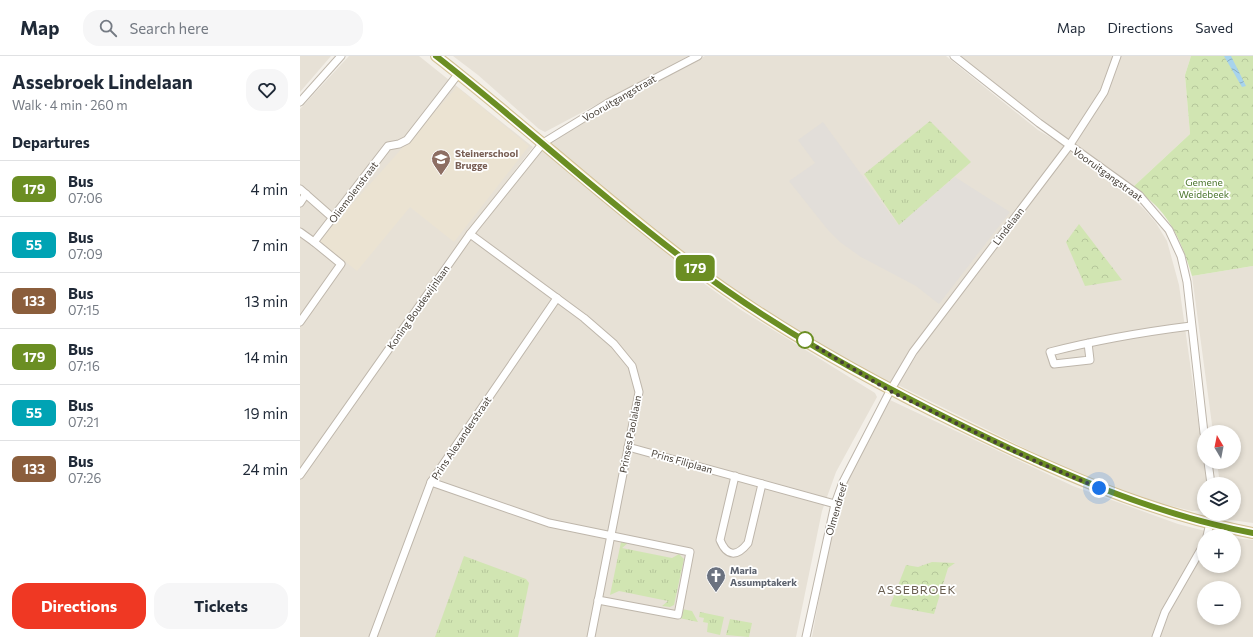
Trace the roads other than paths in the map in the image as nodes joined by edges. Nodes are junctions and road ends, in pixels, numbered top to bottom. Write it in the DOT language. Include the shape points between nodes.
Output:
graph roads {
  1 [pos="341,56"];
  2 [pos="436,56"];
  3 [pos="698,56"];
  4 [pos="954,56"];
  5 [pos="1117,56"];
  6 [pos="459,73"];
  7 [pos="300,102"];
  8 [pos="543,144"];
  9 [pos="1069,146"];
  10 [pos="303,192"];
  11 [pos="300,202"];
  12 [pos="333,218"];
  13 [pos="300,232"];
  14 [pos="470,234"];
  15 [pos="314,242"];
  16 [pos="557,298"];
  17 [pos="301,318"];
  18 [pos="1191,326"];
  19 [pos="1088,342"];
  20 [pos="890,391"];
  21 [pos="1203,425"];
  22 [pos="628,447"];
  23 [pos="300,475"];
  24 [pos="735,476"];
  25 [pos="431,482"];
  26 [pos="762,484"];
  27 [pos="835,504"];
  28 [pos="1211,521"];
  29 [pos="1211,525"];
  30 [pos="1210,529"];
  31 [pos="1253,533"];
  32 [pos="611,536"];
  33 [pos="1197,556"];
  34 [pos="598,600"];
  35 [pos="373,637"];
  36 [pos="590,637"];
  37 [pos="806,637"];
  38 [pos="1156,637"];
  1 -- 7 [label="street"];
  2 -- 6 [label="main road"];
  3 -- 8 [label="street, Vooruitgangstraat" via="608,103"];
  4 -- 9 [label="street, Vooruitgangstraat"];
  5 -- 9 [label="street, Lindelaan" via="1104,92"];
  6 -- 8 [label="main road"];
  6 -- 12 [label="street, Oliemolenstraat" via="407,140 388,146"];
  8 -- 14 [label="street, Koning Boudewijnlaan"];
  8 -- 20 [label="main road" via="695,268 740,300"];
  9 -- 18 [label="street, Vooruitgangstraat" via="1140,195 1169,230 1185,272"];
  9 -- 20 [label="street, Lindelaan" via="913,352"];
  10 -- 11 [label="street"];
  10 -- 12 [label="street"];
  12 -- 15 [label="street, Oliemolenstraat"];
  13 -- 15 [label="street"];
  14 -- 16 [label="street, Prinses Paolalaan"];
  14 -- 23 [label="street, Koning Boudewijnlaan"];
  15 -- 17 [label="street" via="341,264"];
  16 -- 22 [label="street, Prinses Paolalaan" via="614,344 632,366 639,392"];
  16 -- 25 [label="street, Prins Alexanderstraat"];
  18 -- 19 [label="street"];
  18 -- 21 [label="street, Vooruitgangstraat"];
  19 -- 19 [label="street" via="1090,360 1054,364 1050,352"];
  20 -- 27 [label="street, Olmendreef" via="843,482"];
  20 -- 29 [label="main road" via="1028,458 1084,482"];
  22 -- 24 [label="street, Prins Filiplaan"];
  22 -- 32 [label="street, Prinses Paolalaan"];
  24 -- 26 [label="street, Prins Filiplaan"];
  24 -- 26 [label="street" via="720,540 723,548 729,553 740,552 748,543"];
  25 -- 32 [label="street" via="549,523"];
  25 -- 35 [label="street, Prins Alexanderstraat"];
  26 -- 27 [label="street, Prins Filiplaan"];
  27 -- 37 [label="street, Olmendreef"];
  28 -- 29 [label="street"];
  29 -- 30 [label="street"];
  29 -- 31 [label="main road"];
  32 -- 34 [label="street, Prinses Paolalaan"];
  32 -- 34 [label="street" via="690,552 678,615"];
  33 -- 38 [label="street" via="1165,612"];
  34 -- 36 [label="street, Prinses Paolalaan"];
}
